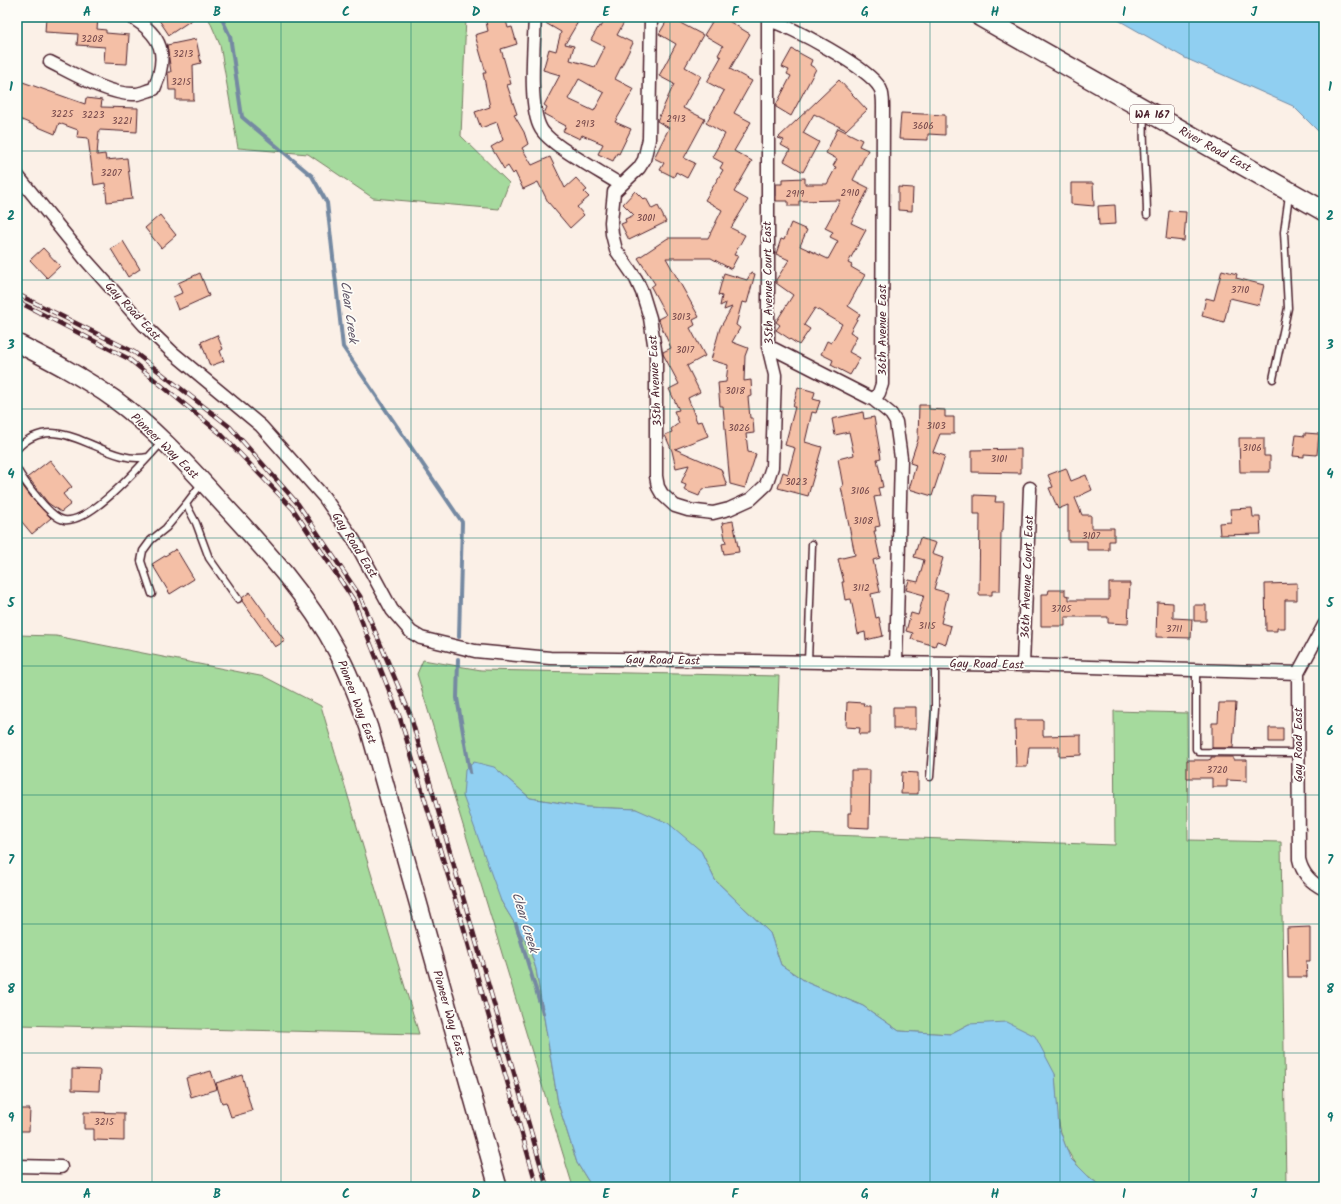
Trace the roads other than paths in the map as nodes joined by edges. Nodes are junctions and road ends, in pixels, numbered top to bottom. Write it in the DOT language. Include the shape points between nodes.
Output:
graph roads {
  1 [pos="131,17"];
  2 [pos="535,17"];
  3 [pos="651,17"];
  4 [pos="981,17"];
  5 [pos="768,18"];
  6 [pos="50,62"];
  7 [pos="1144,109"];
  8 [pos="17,175"];
  9 [pos="621,185"];
  10 [pos="1289,191"];
  11 [pos="1324,210"];
  12 [pos="1147,215"];
  13 [pos="17,343"];
  14 [pos="768,346"];
  15 [pos="1273,379"];
  16 [pos="874,400"];
  17 [pos="163,441"];
  18 [pos="17,449"];
  19 [pos="148,457"];
  20 [pos="17,468"];
  21 [pos="203,482"];
  22 [pos="1030,488"];
  23 [pos="186,504"];
  24 [pos="713,513"];
  25 [pos="812,544"];
  26 [pos="152,594"];
  27 [pos="238,599"];
  28 [pos="1324,625"];
  29 [pos="808,662"];
  30 [pos="896,663"];
  31 [pos="936,664"];
  32 [pos="1023,665"];
  33 [pos="1196,670"];
  34 [pos="1298,673"];
  35 [pos="1298,753"];
  36 [pos="930,777"];
  37 [pos="1324,889"];
  38 [pos="17,1166"];
  39 [pos="61,1167"];
  40 [pos="498,1187"];
  1 -- 6 [label="street" via="146,26 159,43 161,60 154,89 136,94 124,93 89,82"];
  2 -- 9 [label="street" via="535,111 541,129 557,144"];
  3 -- 9 [label="street, 35th Avenue East" via="648,149 639,168"];
  4 -- 7 [label="main road, River Road East / WA 167"];
  5 -- 14 [label="street, 35th Avenue Court East"];
  5 -- 16 [label="street, 36th Avenue East" via="814,41 868,75 881,88 882,384"];
  7 -- 10 [label="main road, River Road East / WA 167"];
  7 -- 12 [label="lane" via="1142,140 1147,180"];
  8 -- 29 [label="street, Gay Road East" via="85,259 144,326 261,426 324,497 354,540 392,610 411,632 421,638 451,646 505,655"];
  9 -- 24 [label="street, 35th Avenue East" via="614,192 612,200 612,234 616,250 642,292 650,318 656,356 658,487 675,506"];
  10 -- 11 [label="main road, River Road East / WA 167"];
  10 -- 15 [label="lane" via="1284,232 1288,308"];
  13 -- 17 [label="main road, Pioneer Way East" via="115,400"];
  14 -- 16 [label="street"];
  14 -- 24 [label="street, 35th Avenue Court East" via="775,375 770,476 766,485 751,499"];
  16 -- 30 [label="street" via="891,414 896,422 898,434 900,458"];
  17 -- 19 [label="lane"];
  17 -- 21 [label="main road, Pioneer Way East"];
  18 -- 19 [label="lane" via="32,438 45,434 59,434 122,455"];
  19 -- 20 [label="lane" via="87,515 65,521 58,519 46,508"];
  21 -- 23 [label="lane"];
  21 -- 40 [label="main road, Pioneer Way East" via="291,581 313,610 349,674 369,728"];
  22 -- 32 [label="street, 36th Avenue Court East"];
  23 -- 26 [label="lane" via="143,551 141,561"];
  23 -- 27 [label="lane" via="209,558"];
  25 -- 29 [label="lane"];
  28 -- 34 [label="street"];
  29 -- 30 [label="street, Gay Road East"];
  30 -- 31 [label="street, Gay Road East"];
  31 -- 32 [label="street, Gay Road East"];
  31 -- 36 [label="lane"];
  32 -- 33 [label="street, Gay Road East"];
  33 -- 34 [label="street, Gay Road East"];
  33 -- 35 [label="lane" via="1196,748 1199,752"];
  34 -- 35 [label="street, Gay Road East"];
  35 -- 37 [label="street, Gay Road East" via="1299,859 1301,868 1308,877"];
  38 -- 39 [label="street"];
}
